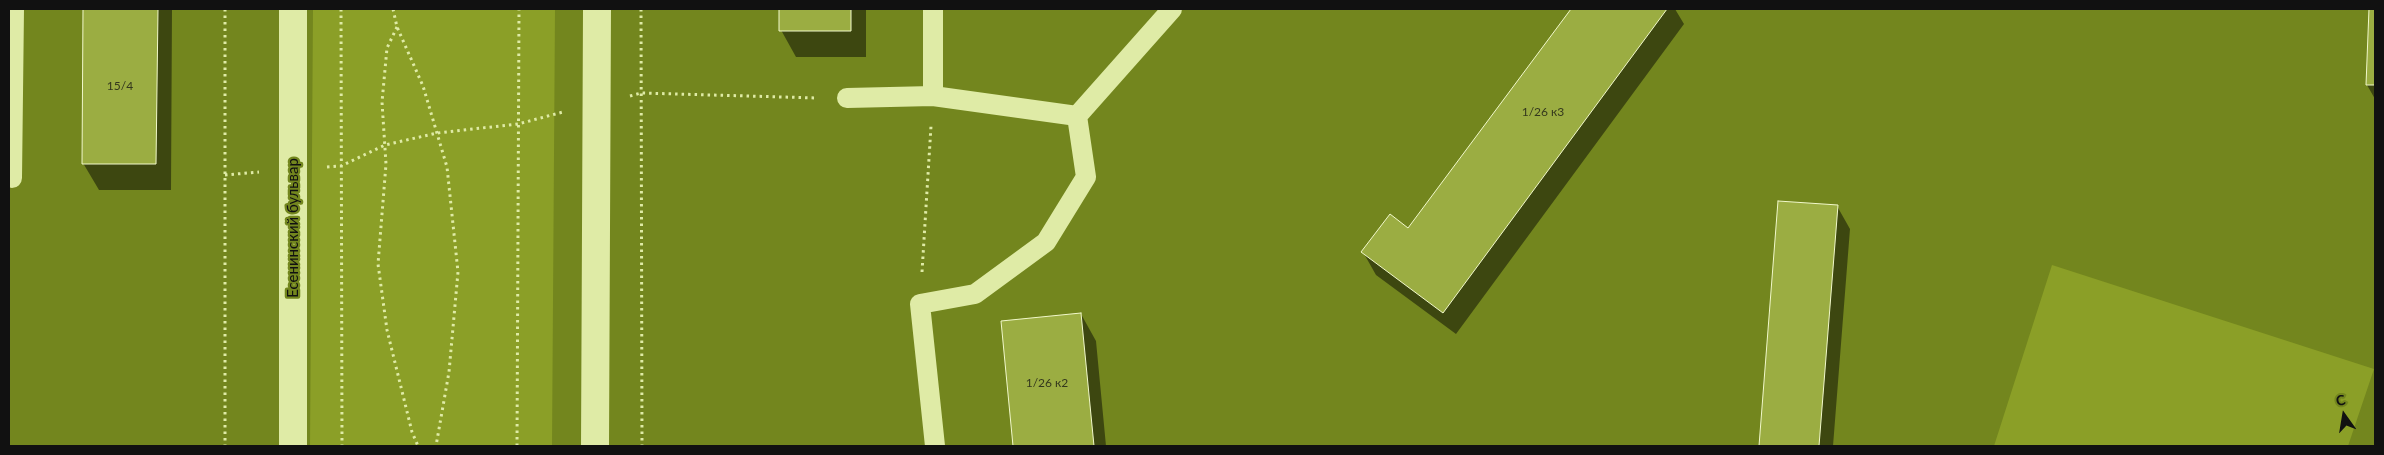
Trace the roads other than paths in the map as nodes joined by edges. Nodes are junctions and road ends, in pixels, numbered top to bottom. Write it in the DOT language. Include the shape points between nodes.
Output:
graph roads {
  1 [pos="14,9"];
  2 [pos="293,9"];
  3 [pos="597,9"];
  4 [pos="933,9"];
  5 [pos="1172,9"];
  6 [pos="933,96"];
  7 [pos="847,98"];
  8 [pos="1076,116"];
  9 [pos="12,178"];
  10 [pos="293,446"];
  11 [pos="595,446"];
  12 [pos="935,446"];
  1 -- 9 [label="lane"];
  2 -- 10 [label="street, Есенинский бульвар"];
  3 -- 11 [label="street"];
  4 -- 6 [label="lane"];
  5 -- 8 [label="lane"];
  6 -- 7 [label="lane"];
  6 -- 8 [label="lane"];
  8 -- 12 [label="lane" via="1086,177 1046,242 975,294 920,304"];
}
